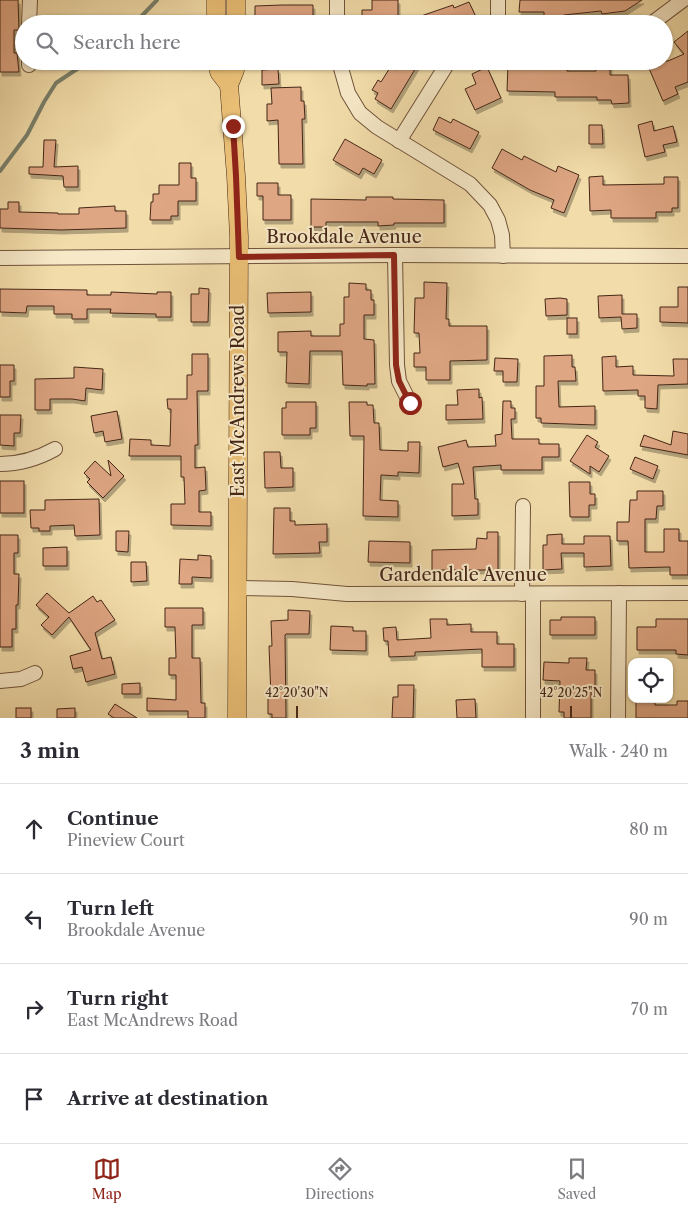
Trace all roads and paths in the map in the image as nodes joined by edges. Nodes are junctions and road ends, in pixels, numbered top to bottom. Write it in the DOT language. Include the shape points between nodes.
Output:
graph roads {
  1 [pos="30,0"];
  2 [pos="216,0"];
  3 [pos="236,0"];
  4 [pos="338,0"];
  5 [pos="498,0"];
  6 [pos="683,0"];
  7 [pos="30,15"];
  8 [pos="216,15"];
  9 [pos="236,15"];
  10 [pos="337,15"];
  11 [pos="498,15"];
  12 [pos="663,15"];
  13 [pos="219,70"];
  14 [pos="235,70"];
  15 [pos="342,70"];
  16 [pos="443,70"];
  17 [pos="228,85"];
  18 [pos="399,141"];
  19 [pos="394,255"];
  20 [pos="503,256"];
  21 [pos="688,256"];
  22 [pos="239,257"];
  23 [pos="0,258"];
  24 [pos="410,403"];
  25 [pos="55,449"];
  26 [pos="0,464"];
  27 [pos="523,506"];
  28 [pos="238,588"];
  29 [pos="620,593"];
  30 [pos="688,593"];
  31 [pos="528,594"];
  32 [pos="35,673"];
  33 [pos="0,681"];
  34 [pos="238,718"];
  35 [pos="533,718"];
  36 [pos="618,718"];
  1 -- 7 [label="street"];
  2 -- 8 [label="main road"];
  3 -- 9 [label="main road"];
  4 -- 10 [label="street"];
  5 -- 11 [label="street"];
  6 -- 12 [label="street"];
  13 -- 17 [label="main road, East McAndrews Road"];
  14 -- 17 [label="main road, East McAndrews Road"];
  15 -- 18 [label="street" via="348,93 360,112"];
  16 -- 18 [label="street"];
  17 -- 22 [label="main road, East McAndrews Road"];
  18 -- 20 [label="street" via="479,192 498,220"];
  19 -- 20 [label="street, Brookdale Avenue"];
  19 -- 22 [label="street, Brookdale Avenue"];
  19 -- 24 [label="street" via="396,365 399,381"];
  20 -- 21 [label="street, Brookdale Avenue"];
  22 -- 23 [label="street, Brookdale Avenue"];
  22 -- 28 [label="main road, East McAndrews Road"];
  25 -- 26 [label="street" via="17,464"];
  27 -- 31 [label="street"];
  28 -- 31 [label="street, Gardendale Avenue" via="292,588 347,594"];
  28 -- 34 [label="main road, East McAndrews Road"];
  29 -- 30 [label="street, Gardendale Avenue"];
  29 -- 31 [label="street, Gardendale Avenue"];
  29 -- 36 [label="street"];
  31 -- 35 [label="street"];
  32 -- 33 [label="street" via="21,679"];
}
